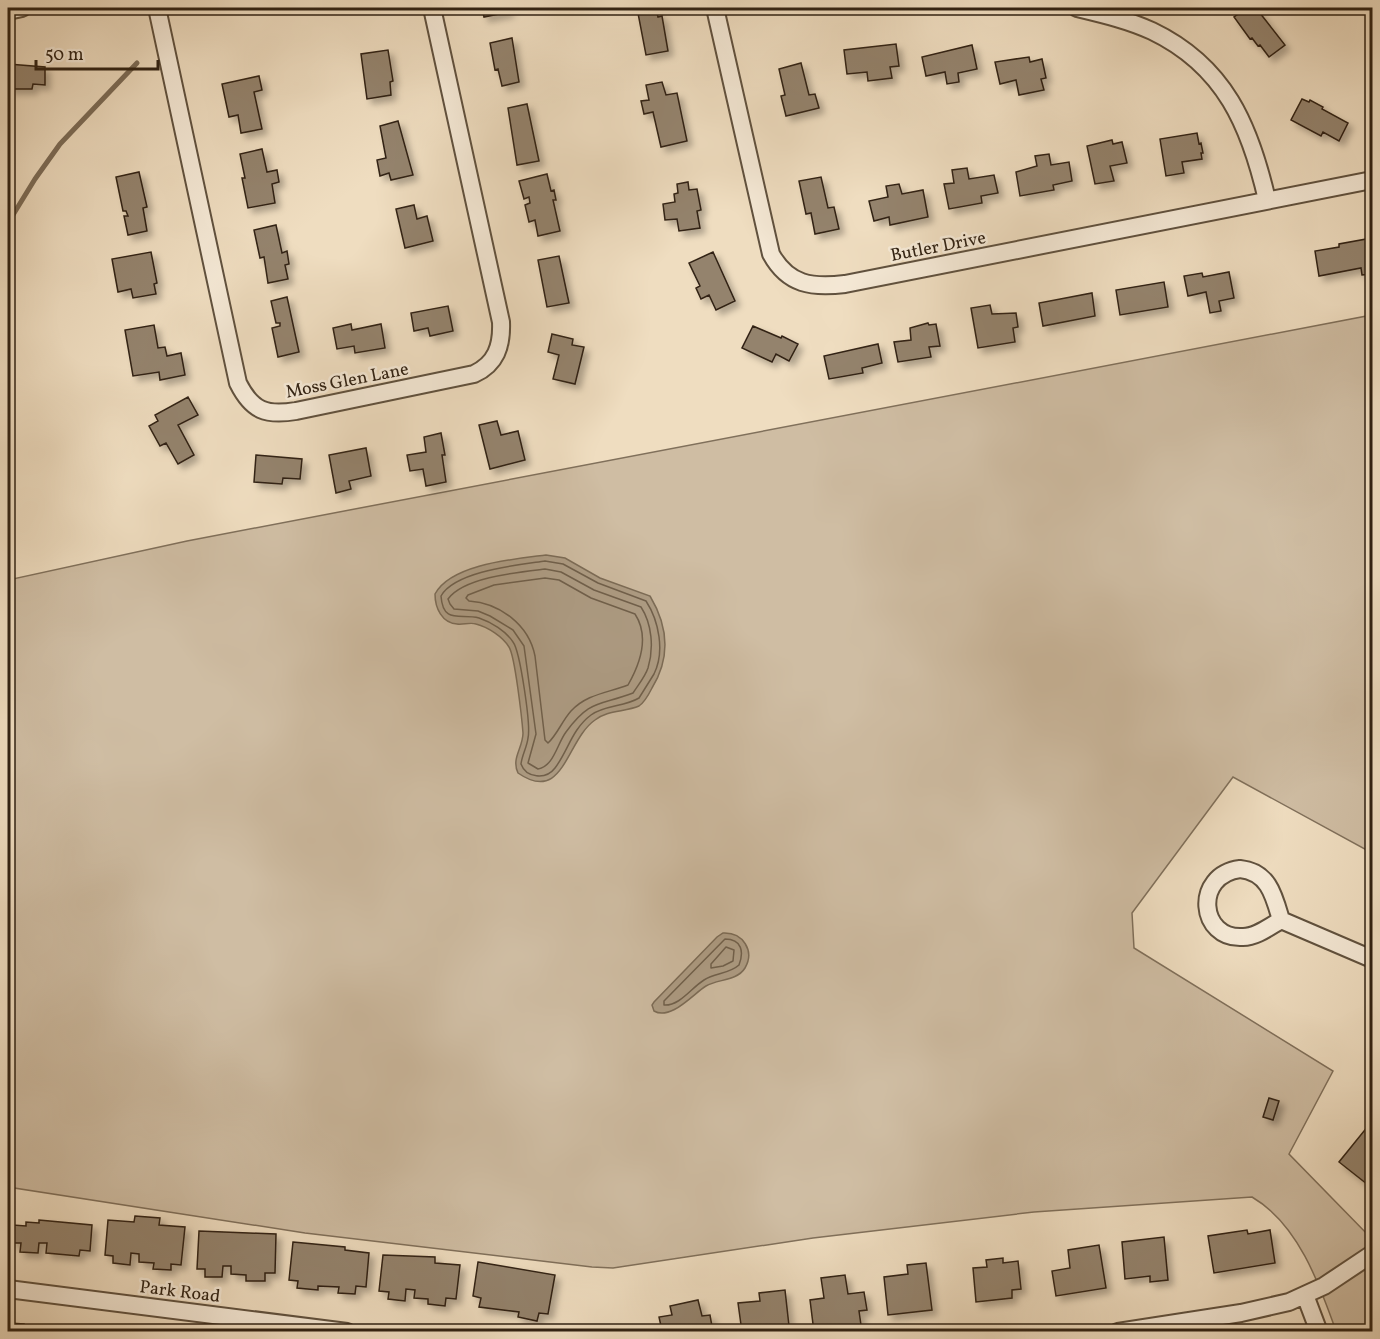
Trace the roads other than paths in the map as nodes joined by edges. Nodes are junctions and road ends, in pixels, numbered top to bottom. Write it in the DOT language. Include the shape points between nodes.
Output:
graph roads {
  1 [pos="22,8"];
  2 [pos="157,8"];
  3 [pos="432,8"];
  4 [pos="715,8"];
  5 [pos="1077,8"];
  6 [pos="8,11"];
  7 [pos="1372,180"];
  8 [pos="1267,200"];
  9 [pos="1281,920"];
  10 [pos="1372,959"];
  11 [pos="1372,1254"];
  12 [pos="8,1289"];
  13 [pos="1305,1295"];
  14 [pos="347,1332"];
  15 [pos="1118,1332"];
  16 [pos="1319,1332"];
  1 -- 6 [label="street"];
  2 -- 3 [label="street, Moss Glen Lane" via="238,382 245,396 260,410 283,413 474,374 489,365 499,349 501,322"];
  4 -- 8 [label="street, Butler Drive" via="771,254 785,273 805,284 845,284"];
  5 -- 8 [label="street" via="1152,31 1195,58 1210,73 1237,110 1246,130"];
  7 -- 8 [label="street, Butler Drive"];
  9 -- 9 [label="street" via="1271,888 1255,873 1240,869 1226,873 1210,888 1207,910 1223,933 1244,938"];
  9 -- 10 [label="street"];
  11 -- 13 [label="street"];
  12 -- 14 [label="street, Park Road"];
  13 -- 15 [label="street" via="1265,1308"];
  13 -- 16 [label="street"];
}
